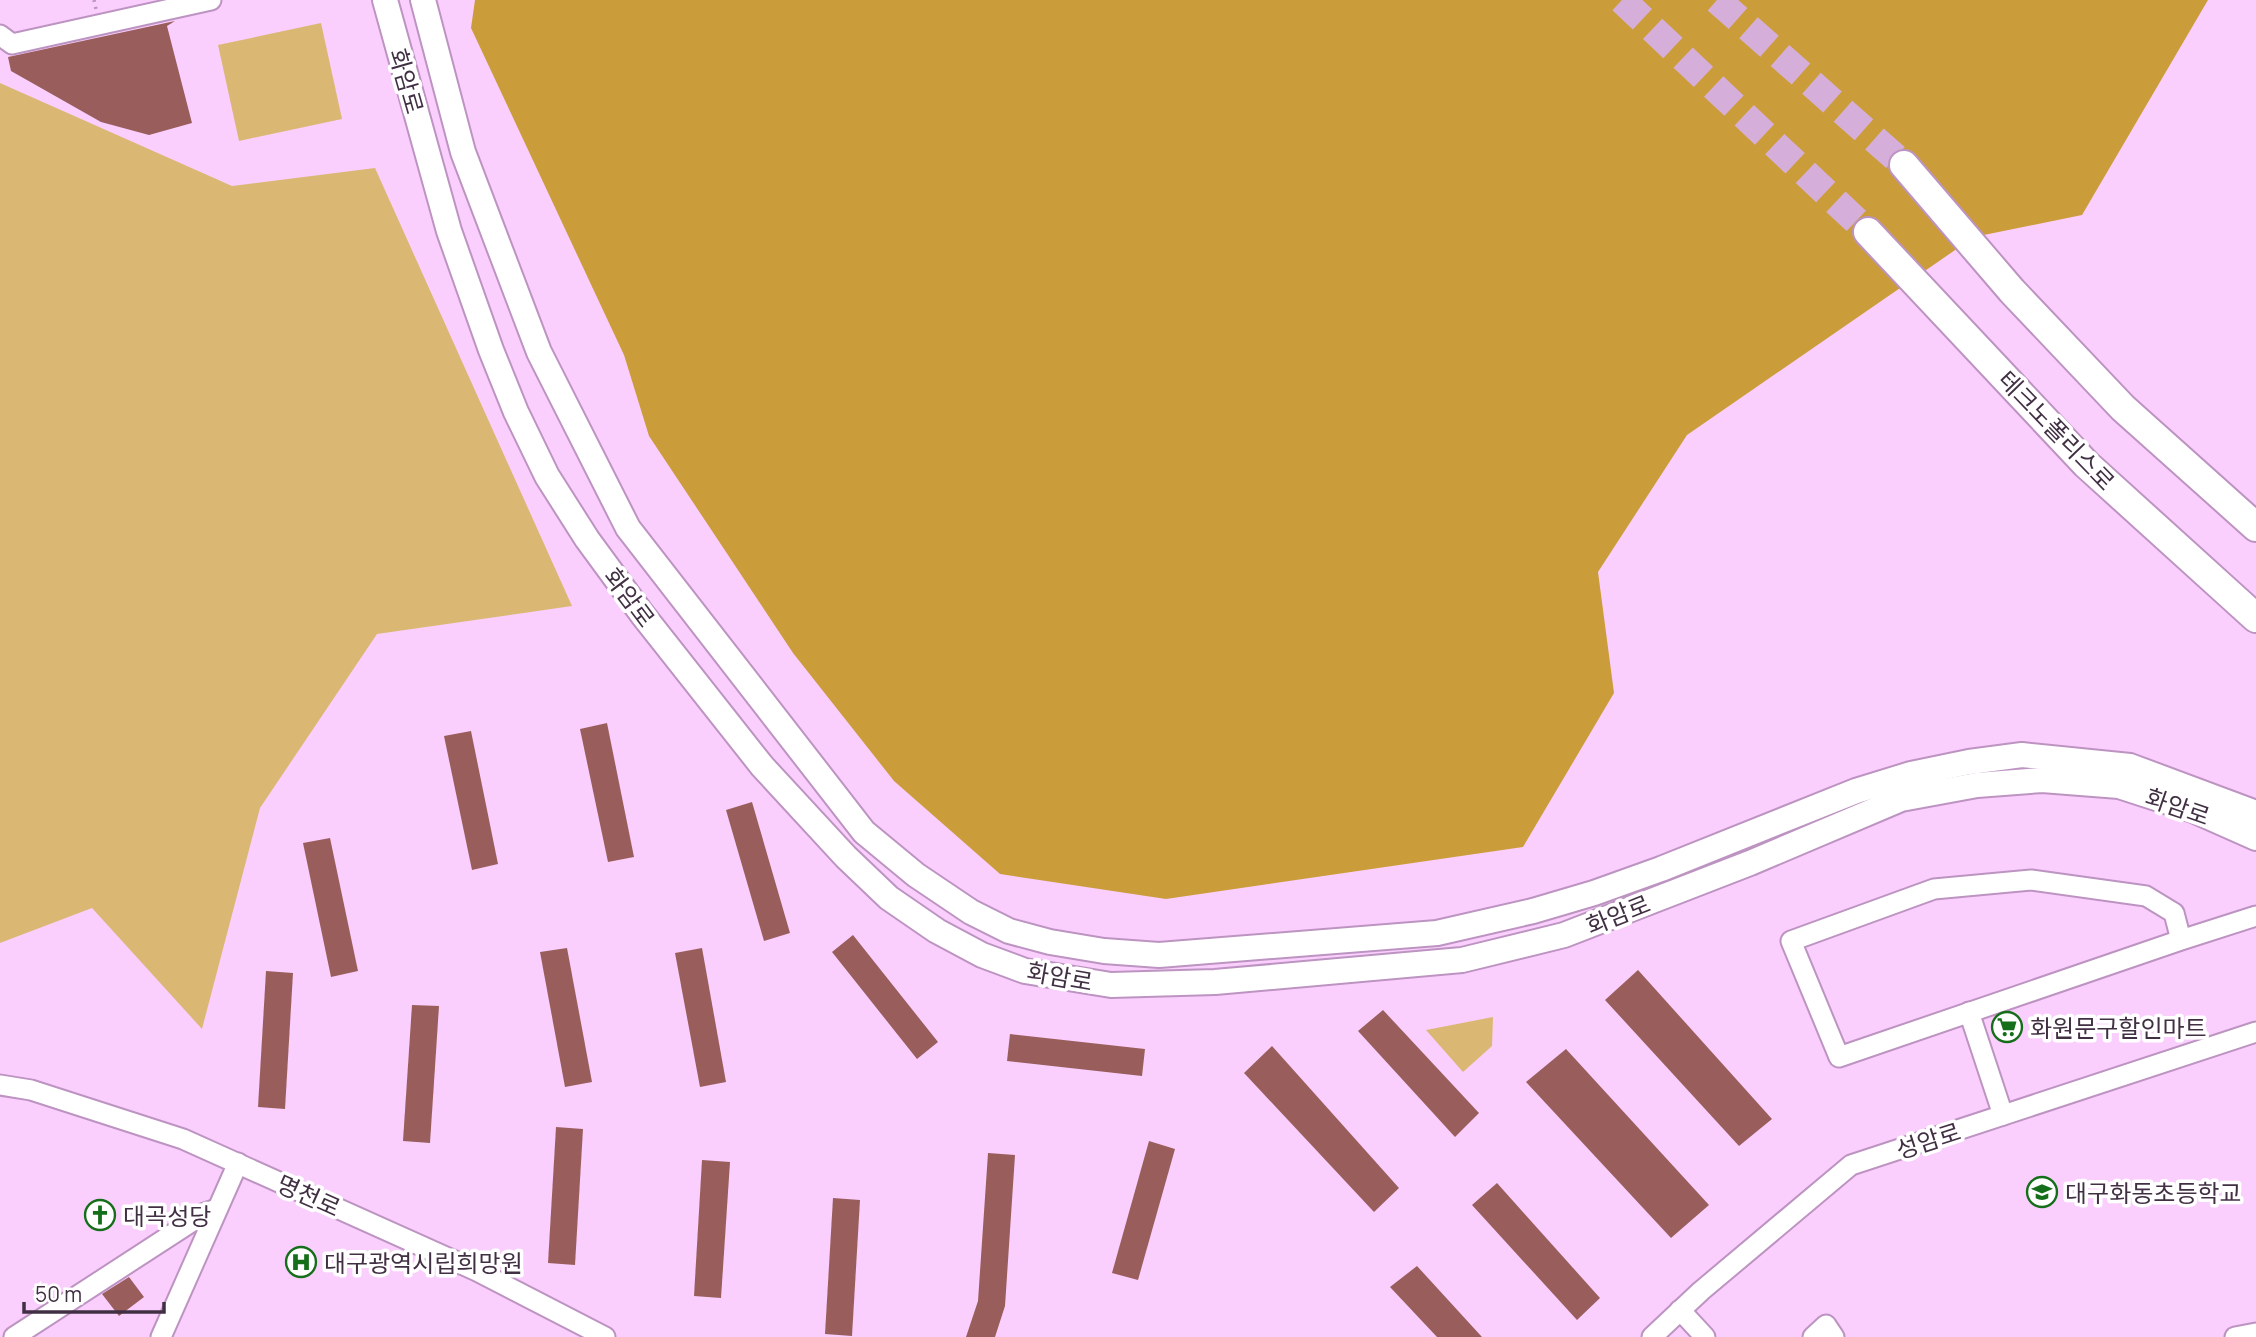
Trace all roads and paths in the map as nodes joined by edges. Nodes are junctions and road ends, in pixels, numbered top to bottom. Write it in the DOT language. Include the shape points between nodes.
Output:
graph roads {
  1 [pos="211,0"];
  2 [pos="385,0"];
  3 [pos="423,0"];
  4 [pos="0,35"];
  5 [pos="1904,165"];
  6 [pos="1868,232"];
  7 [pos="2256,527"];
  8 [pos="2256,618"];
  9 [pos="2256,813"];
  10 [pos="2256,838"];
  11 [pos="2256,916"];
  12 [pos="2181,940"];
  13 [pos="1969,1012"];
  14 [pos="2256,1032"];
  15 [pos="0,1085"];
  16 [pos="31,1090"];
  17 [pos="0,1102"];
  18 [pos="2003,1115"];
  19 [pos="238,1163"];
  20 [pos="217,1209"];
  21 [pos="1680,1310"];
  22 [pos="2256,1333"];
  23 [pos="14,1337"];
  24 [pos="161,1337"];
  25 [pos="606,1337"];
  26 [pos="1652,1337"];
  27 [pos="1705,1337"];
  28 [pos="1813,1337"];
  29 [pos="1834,1337"];
  30 [pos="2235,1337"];
  1 -- 4 [label="street" via="12,44"];
  2 -- 10 [label="main road, 화암로" via="449,231 506,387 547,476 642,614 771,776 889,898 982,955 1025,971 1111,985 1215,982 1462,960 1564,935 1901,799 1977,785 2042,780 2119,786 2193,810"];
  3 -- 9 [label="main road, 화암로" via="463,152 539,352 628,528 864,832 916,875 1009,931 1104,951 1159,955 1437,933 1594,893 1911,774 2022,755 2130,766"];
  5 -- 7 [label="highway" via="2012,291 2123,408"];
  6 -- 8 [label="highway, 테크노폴리스로" via="2086,464"];
  11 -- 12 [label="street"];
  12 -- 13 [label="street"];
  12 -- 13 [label="street" via="2174,913 2146,896 2031,880 1934,888 1791,941 1839,1057"];
  13 -- 18 [label="street"];
  14 -- 18 [label="street, 성암로"];
  15 -- 16 [label="street, 명천로"];
  16 -- 17 [label="street"];
  16 -- 19 [label="street, 명천로" via="145,1126"];
  18 -- 21 [label="street, 성암로" via="1851,1165"];
  19 -- 20 [label="street"];
  19 -- 25 [label="street, 명천로" via="477,1271"];
  20 -- 23 [label="street"];
  20 -- 24 [label="street"];
  21 -- 26 [label="street, 성암로"];
  21 -- 27 [label="street"];
  22 -- 30 [label="street"];
  28 -- 29 [label="street" via="1826,1325"];
}
